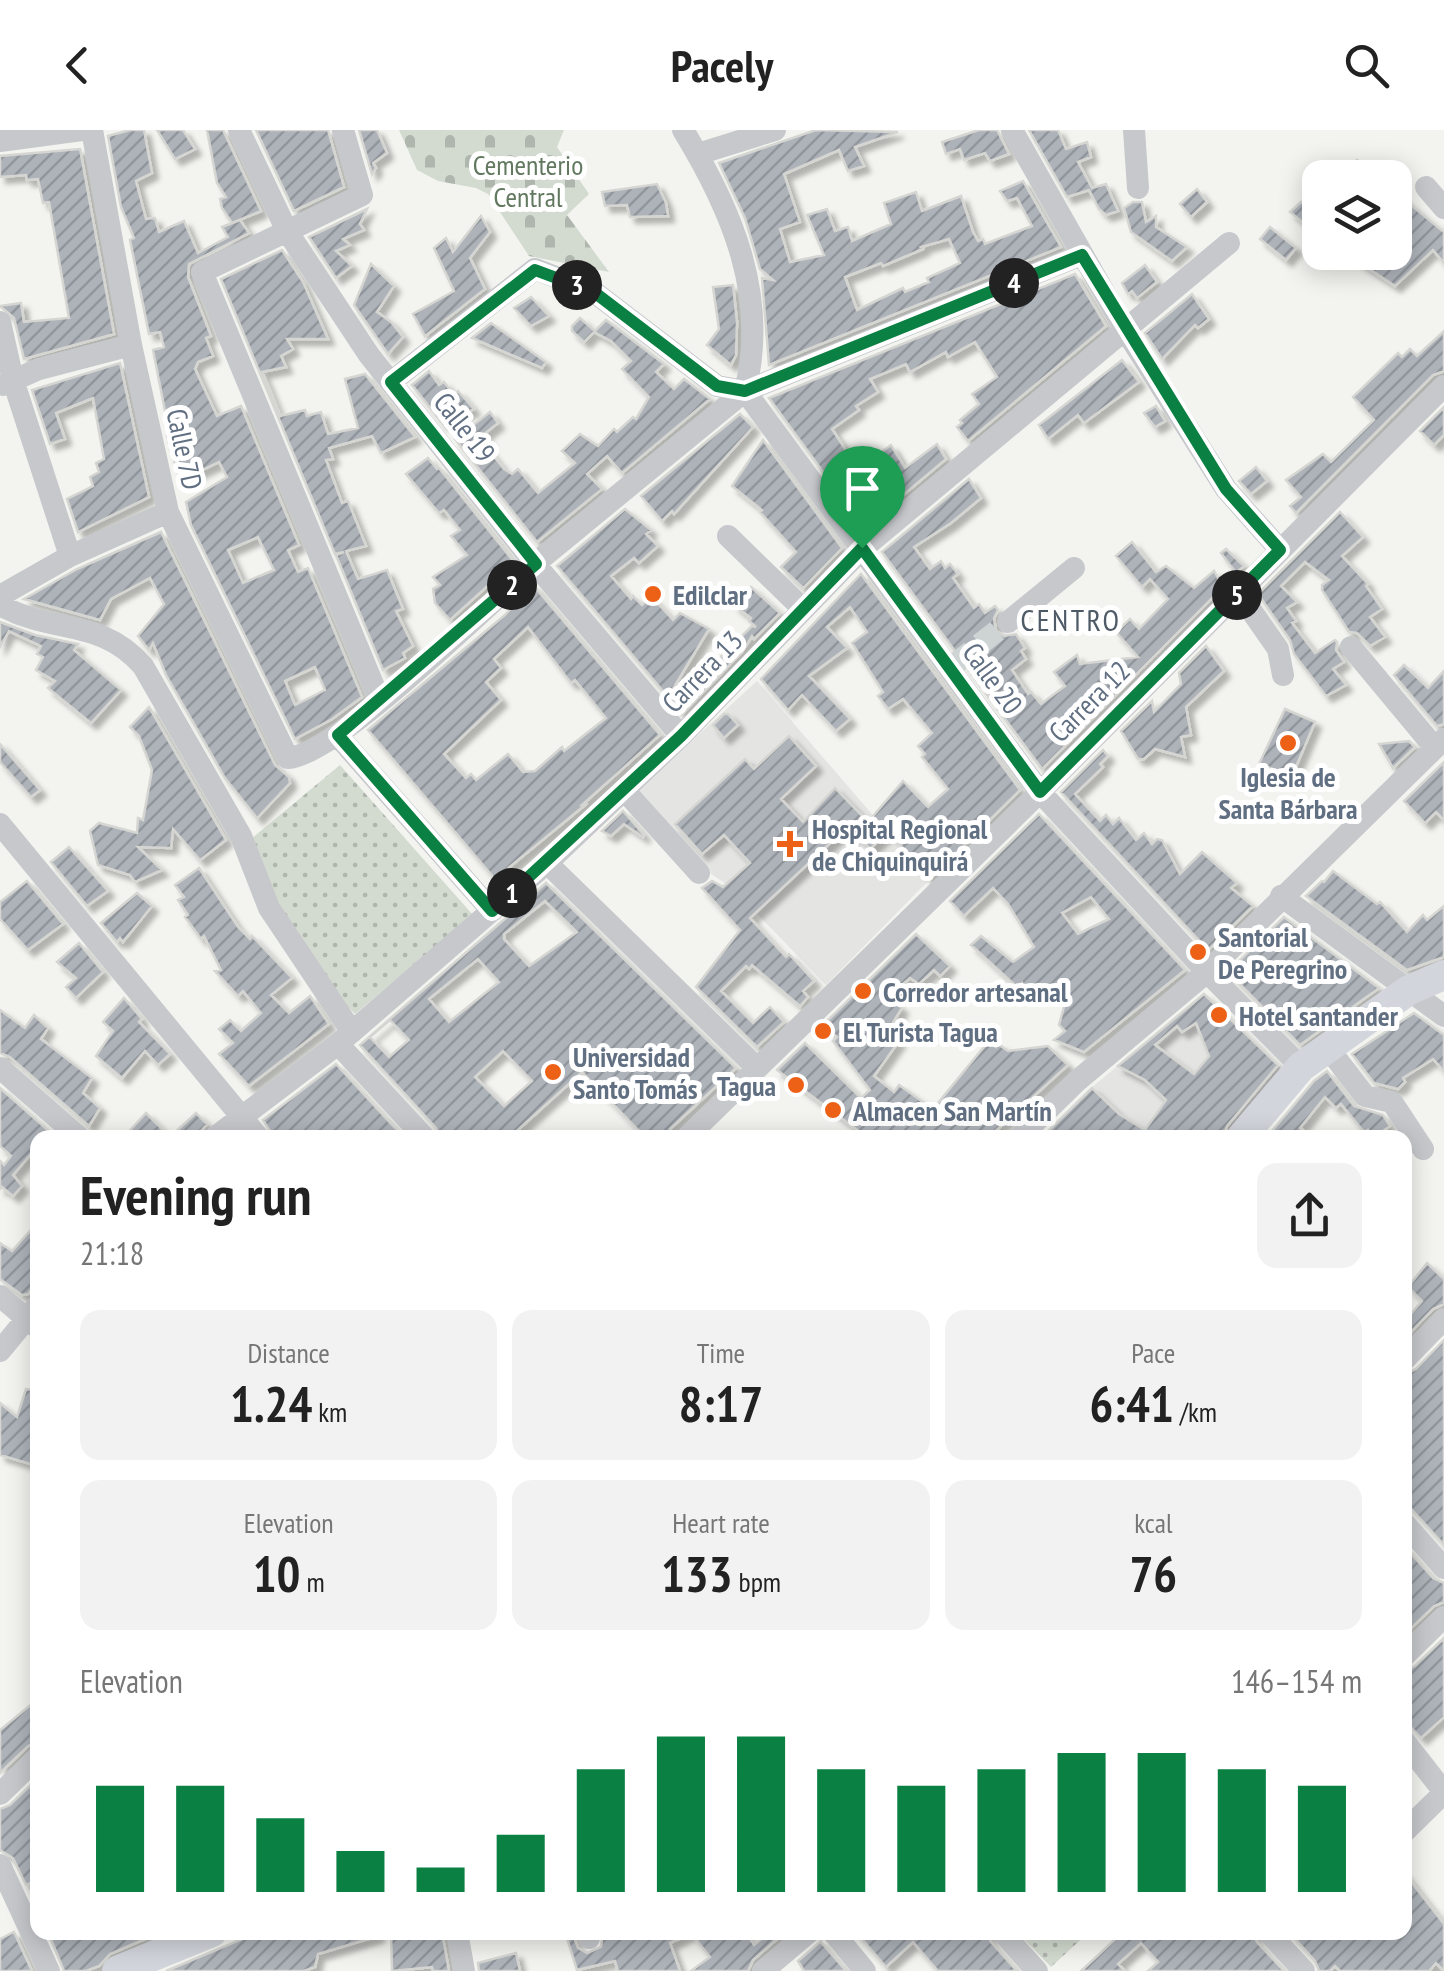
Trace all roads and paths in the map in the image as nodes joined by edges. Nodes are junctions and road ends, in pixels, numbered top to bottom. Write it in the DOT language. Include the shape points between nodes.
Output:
graph roads {
  1 [pos="82,130"];
  2 [pos="92,130"];
  3 [pos="239,130"];
  4 [pos="343,130"];
  5 [pos="683,130"];
  6 [pos="776,130"];
  7 [pos="1012,130"];
  8 [pos="1134,130"];
  9 [pos="0,140"];
  10 [pos="698,154"];
  11 [pos="1426,187"];
  12 [pos="1138,188"];
  13 [pos="1444,208"];
  14 [pos="287,231"];
  15 [pos="1230,243"];
  16 [pos="1082,255"];
  17 [pos="0,322"];
  18 [pos="1126,331"];
  19 [pos="132,346"];
  20 [pos="391,382"];
  21 [pos="6,383"];
  22 [pos="1444,386"];
  23 [pos="745,391"];
  24 [pos="168,512"];
  25 [pos="728,536"];
  26 [pos="862,548"];
  27 [pos="1280,550"];
  28 [pos="70,556"];
  29 [pos="536,564"];
  30 [pos="1074,568"];
  31 [pos="1239,592"];
  32 [pos="0,596"];
  33 [pos="0,605"];
  34 [pos="802,610"];
  35 [pos="1008,622"];
  36 [pos="1351,647"];
  37 [pos="1283,675"];
  38 [pos="380,701"];
  39 [pos="338,735"];
  40 [pos="681,736"];
  41 [pos="1439,744"];
  42 [pos="624,790"];
  43 [pos="1040,792"];
  44 [pos="0,824"];
  45 [pos="547,863"];
  46 [pos="699,873"];
  47 [pos="1280,896"];
  48 [pos="492,911"];
  49 [pos="1207,972"];
  50 [pos="1444,975"];
  51 [pos="1409,990"];
  52 [pos="1444,1016"];
  53 [pos="345,1038"];
  54 [pos="1328,1048"];
  55 [pos="1301,1067"];
  56 [pos="0,1068"];
  57 [pos="757,1068"];
  58 [pos="242,1115"];
  59 [pos="71,1130"];
  60 [pos="224,1130"];
  61 [pos="253,1130"];
  62 [pos="419,1130"];
  63 [pos="694,1130"];
  64 [pos="1027,1130"];
  65 [pos="1248,1130"];
  66 [pos="1410,1130"];
  67 [pos="1412,1132"];
  68 [pos="1423,1149"];
  69 [pos="0,1296"];
  70 [pos="30,1315"];
  71 [pos="1444,1319"];
  72 [pos="30,1321"];
  73 [pos="0,1351"];
  74 [pos="1412,1352"];
  75 [pos="1412,1532"];
  76 [pos="1444,1568"];
  77 [pos="1444,1617"];
  78 [pos="1412,1648"];
  79 [pos="1412,1751"];
  80 [pos="30,1765"];
  81 [pos="1444,1792"];
  82 [pos="0,1794"];
  83 [pos="1412,1824"];
  84 [pos="0,1865"];
  85 [pos="28,1894"];
  86 [pos="41,1940"];
  87 [pos="192,1940"];
  88 [pos="458,1940"];
  89 [pos="799,1940"];
  90 [pos="840,1940"];
  91 [pos="1009,1940"];
  92 [pos="1275,1940"];
  93 [pos="49,1971"];
  94 [pos="116,1971"];
  95 [pos="464,1971"];
  96 [pos="763,1971"];
  97 [pos="865,1971"];
  98 [pos="1037,1971"];
  99 [pos="1304,1971"];
  1 -- 9 [label="street"];
  2 -- 19 [label="street, Calle 7D"];
  3 -- 14 [label="street, Calle 19"];
  4 -- 14 [label="street" via="362,195"];
  5 -- 10 [label="street"];
  6 -- 10 [label="street"];
  7 -- 16 [label="street"];
  8 -- 12 [label="street"];
  10 -- 23 [label="street" via="733,226 750,284 754,328"];
  11 -- 13 [label="street"];
  14 -- 20 [label="street, Calle 19"];
  14 -- 38 [label="street" via="202,272"];
  15 -- 18 [label="street, Carrera 13"];
  16 -- 18 [label="street"];
  16 -- 23 [label="street"];
  17 -- 21 [label="street"];
  18 -- 26 [label="street, Carrera 13"];
  18 -- 27 [label="street" via="1226,489"];
  19 -- 21 [label="street"];
  19 -- 24 [label="street, Calle 7D"];
  20 -- 23 [label="street" via="535,270 594,292 717,386"];
  20 -- 29 [label="street, Calle 19"];
  21 -- 28 [label="street"];
  22 -- 27 [label="street, Carrera 12"];
  23 -- 26 [label="street, Calle 20"];
  23 -- 29 [label="street"];
  24 -- 28 [label="street"];
  24 -- 39 [label="street, Calle 7D" via="281,749 288,758 303,755"];
  25 -- 34 [label="street"];
  26 -- 34 [label="street, Carrera 13"];
  26 -- 43 [label="street, Calle 20"];
  27 -- 31 [label="street, Carrera 12"];
  28 -- 32 [label="street"];
  29 -- 38 [label="street"];
  29 -- 40 [label="street, Calle 19"];
  30 -- 35 [label="street"];
  31 -- 37 [label="street" via="1278,649"];
  31 -- 43 [label="street, Carrera 12"];
  33 -- 53 [label="street" via="23,618 105,635 142,666 241,836 268,908"];
  34 -- 40 [label="street, Carrera 13"];
  36 -- 41 [label="street"];
  38 -- 39 [label="street"];
  39 -- 48 [label="street"];
  40 -- 42 [label="street, Carrera 13"];
  41 -- 47 [label="street"];
  42 -- 45 [label="street, Carrera 13"];
  42 -- 46 [label="street"];
  43 -- 49 [label="street, Calle 20"];
  43 -- 57 [label="street, Carrera 12"];
  44 -- 58 [label="street"];
  45 -- 48 [label="street, Carrera 13"];
  45 -- 57 [label="street"];
  47 -- 49 [label="street"];
  47 -- 51 [label="street"];
  48 -- 53 [label="street, Carrera 13"];
  49 -- 55 [label="street, Calle 20"];
  49 -- 64 [label="street"];
  50 -- 51 [label="main road"];
  51 -- 52 [label="street"];
  51 -- 54 [label="main road"];
  53 -- 58 [label="street, Carrera 13"];
  53 -- 62 [label="street"];
  54 -- 55 [label="main road"];
  54 -- 66 [label="street" via="1365,1096 1392,1102"];
  55 -- 65 [label="main road"];
  56 -- 59 [label="street"];
  57 -- 63 [label="street, Carrera 12"];
  58 -- 60 [label="street, Carrera 13"];
  58 -- 61 [label="street"];
  67 -- 68 [label="street"];
  69 -- 70 [label="street"];
  71 -- 74 [label="street"];
  72 -- 73 [label="street"];
  75 -- 76 [label="street"];
  77 -- 78 [label="street"];
  79 -- 81 [label="street"];
  80 -- 82 [label="street"];
  81 -- 83 [label="street"];
  84 -- 85 [label="street"];
  86 -- 93 [label="street"];
  87 -- 94 [label="main road"];
  88 -- 95 [label="street"];
  89 -- 96 [label="street"];
  90 -- 97 [label="street"];
  91 -- 98 [label="street"];
  92 -- 99 [label="street"];
}
